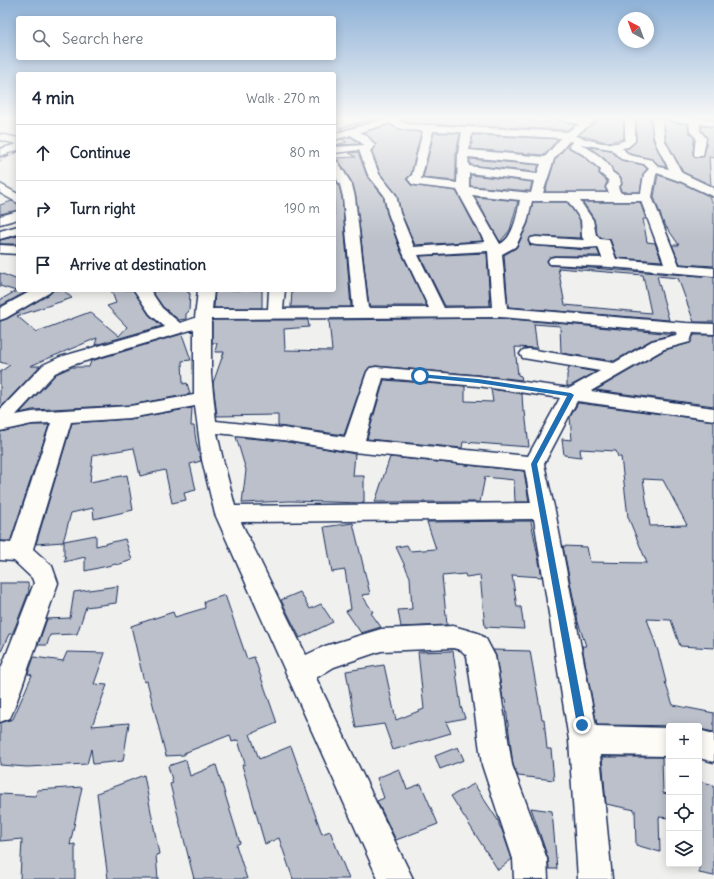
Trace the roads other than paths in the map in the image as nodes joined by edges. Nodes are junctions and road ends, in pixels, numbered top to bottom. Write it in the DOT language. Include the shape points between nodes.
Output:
graph roads {
  1 [pos="367,159"];
  2 [pos="421,159"];
  3 [pos="463,159"];
  4 [pos="526,159"];
  5 [pos="595,159"];
  6 [pos="637,159"];
  7 [pos="669,159"];
  8 [pos="547,161"];
  9 [pos="336,168"];
  10 [pos="462,169"];
  11 [pos="655,169"];
  12 [pos="676,174"];
  13 [pos="540,178"];
  14 [pos="0,188"];
  15 [pos="463,189"];
  16 [pos="712,190"];
  17 [pos="532,197"];
  18 [pos="572,197"];
  19 [pos="616,197"];
  20 [pos="646,197"];
  21 [pos="16,199"];
  22 [pos="16,216"];
  23 [pos="0,220"];
  24 [pos="16,231"];
  25 [pos="0,235"];
  26 [pos="536,241"];
  27 [pos="597,243"];
  28 [pos="0,249"];
  29 [pos="494,249"];
  30 [pos="16,250"];
  31 [pos="409,251"];
  32 [pos="555,261"];
  33 [pos="610,264"];
  34 [pos="673,268"];
  35 [pos="714,272"];
  36 [pos="40,292"];
  37 [pos="143,292"];
  38 [pos="206,292"];
  39 [pos="277,292"];
  40 [pos="438,311"];
  41 [pos="500,312"];
  42 [pos="361,313"];
  43 [pos="275,314"];
  44 [pos="0,315"];
  45 [pos="203,318"];
  46 [pos="686,328"];
  47 [pos="178,329"];
  48 [pos="714,329"];
  49 [pos="529,354"];
  50 [pos="618,369"];
  51 [pos="571,395"];
  52 [pos="205,399"];
  53 [pos="714,414"];
  54 [pos="63,416"];
  55 [pos="0,421"];
  56 [pos="0,425"];
  57 [pos="207,426"];
  58 [pos="353,445"];
  59 [pos="534,464"];
  60 [pos="544,511"];
  61 [pos="226,514"];
  62 [pos="10,552"];
  63 [pos="300,673"];
  64 [pos="0,708"];
  65 [pos="584,740"];
  66 [pos="666,742"];
  67 [pos="702,745"];
  68 [pos="714,748"];
  69 [pos="396,879"];
  70 [pos="531,879"];
  71 [pos="595,879"];
  1 -- 31 [label="street" via="390,195"];
  2 -- 15 [label="street" via="417,177 414,179 416,182"];
  3 -- 10 [label="street"];
  4 -- 8 [label="street"];
  5 -- 19 [label="street" via="607,169 606,173 614,178 616,184 612,187"];
  6 -- 11 [label="street" via="648,162"];
  7 -- 12 [label="street"];
  8 -- 13 [label="street"];
  9 -- 42 [label="street" via="346,185 349,197"];
  10 -- 13 [label="street"];
  10 -- 15 [label="street"];
  11 -- 12 [label="street"];
  11 -- 20 [label="street" via="650,174"];
  12 -- 16 [label="street" via="700,187"];
  13 -- 17 [label="street"];
  14 -- 21 [label="street"];
  15 -- 17 [label="street"];
  15 -- 29 [label="street"];
  17 -- 18 [label="street"];
  17 -- 29 [label="street" via="510,244"];
  18 -- 19 [label="street"];
  18 -- 27 [label="street" via="587,220 589,237"];
  19 -- 20 [label="street"];
  20 -- 34 [label="street"];
  22 -- 23 [label="street"];
  24 -- 25 [label="street"];
  26 -- 27 [label="street"];
  27 -- 33 [label="street" via="604,243"];
  28 -- 30 [label="street"];
  29 -- 31 [label="street"];
  29 -- 41 [label="street"];
  31 -- 40 [label="street"];
  32 -- 33 [label="street"];
  33 -- 34 [label="street"];
  34 -- 35 [label="street"];
  36 -- 44 [label="street"];
  37 -- 47 [label="street" via="156,311"];
  38 -- 45 [label="street"];
  39 -- 43 [label="street"];
  40 -- 41 [label="street"];
  40 -- 42 [label="street"];
  41 -- 46 [label="street"];
  42 -- 43 [label="street"];
  43 -- 45 [label="street"];
  45 -- 47 [label="street"];
  45 -- 52 [label="street"];
  46 -- 48 [label="street"];
  46 -- 50 [label="street" via="684,338 658,345"];
  47 -- 55 [label="street" via="66,361 49,369"];
  49 -- 50 [label="street"];
  50 -- 51 [label="street"];
  51 -- 53 [label="street"];
  51 -- 58 [label="street" via="478,381 376,372"];
  51 -- 59 [label="street"];
  52 -- 54 [label="street" via="130,412"];
  52 -- 57 [label="street"];
  54 -- 56 [label="street" via="32,418"];
  54 -- 62 [label="street"];
  57 -- 58 [label="street"];
  57 -- 61 [label="street" via="219,492"];
  58 -- 59 [label="street"];
  59 -- 60 [label="street"];
  60 -- 61 [label="street"];
  60 -- 65 [label="street"];
  61 -- 63 [label="street"];
  62 -- 64 [label="street" via="43,573 46,583"];
  63 -- 69 [label="street"];
  63 -- 70 [label="street" via="325,658 381,640 453,636 469,641 477,647 481,656 496,765 530,859"];
  65 -- 66 [label="street"];
  65 -- 71 [label="street"];
  67 -- 68 [label="street"];
}
